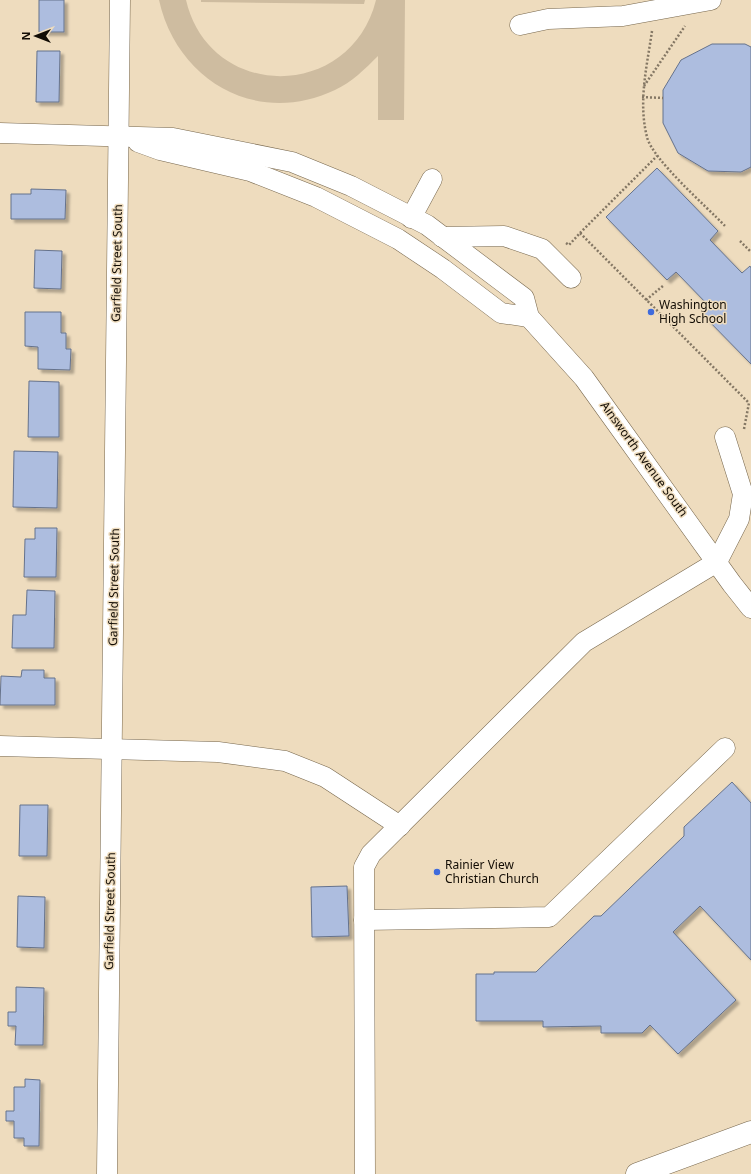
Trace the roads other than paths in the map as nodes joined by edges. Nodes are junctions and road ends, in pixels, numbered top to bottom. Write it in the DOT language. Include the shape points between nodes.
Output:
graph roads {
  1 [pos="120,0"];
  2 [pos="707,1"];
  3 [pos="520,25"];
  4 [pos="0,133"];
  5 [pos="119,135"];
  6 [pos="432,179"];
  7 [pos="411,218"];
  8 [pos="442,237"];
  9 [pos="570,278"];
  10 [pos="529,317"];
  11 [pos="725,437"];
  12 [pos="717,562"];
  13 [pos="751,608"];
  14 [pos="0,746"];
  15 [pos="112,748"];
  16 [pos="724,748"];
  17 [pos="400,826"];
  18 [pos="364,920"];
  19 [pos="751,1132"];
  20 [pos="107,1174"];
  21 [pos="364,1174"];
  22 [pos="637,1174"];
  1 -- 5 [label="street, Garfield Street South"];
  2 -- 3 [label="street" via="623,16 548,19"];
  4 -- 5 [label="street, Ainsworth Avenue South"];
  5 -- 7 [label="street, Ainsworth Avenue South" via="173,138 292,162 351,186"];
  5 -- 10 [label="street, Ainsworth Avenue South" via="160,150 250,171 316,197 398,239 501,313"];
  5 -- 15 [label="street, Garfield Street South"];
  6 -- 7 [label="street"];
  7 -- 8 [label="street, Ainsworth Avenue South" via="427,225"];
  8 -- 9 [label="street" via="511,238 542,249"];
  8 -- 10 [label="street, Ainsworth Avenue South" via="524,298"];
  10 -- 12 [label="street, Ainsworth Avenue South" via="584,378"];
  11 -- 12 [label="street" via="743,494 739,519"];
  12 -- 13 [label="street, Ainsworth Avenue South"];
  12 -- 17 [label="street" via="584,642"];
  14 -- 15 [label="street"];
  15 -- 17 [label="street" via="218,752 285,761 325,777"];
  15 -- 20 [label="street, Garfield Street South"];
  16 -- 18 [label="street" via="549,917"];
  17 -- 18 [label="street" via="371,854 364,867"];
  18 -- 21 [label="street"];
  19 -- 22 [label="main road"];
}
